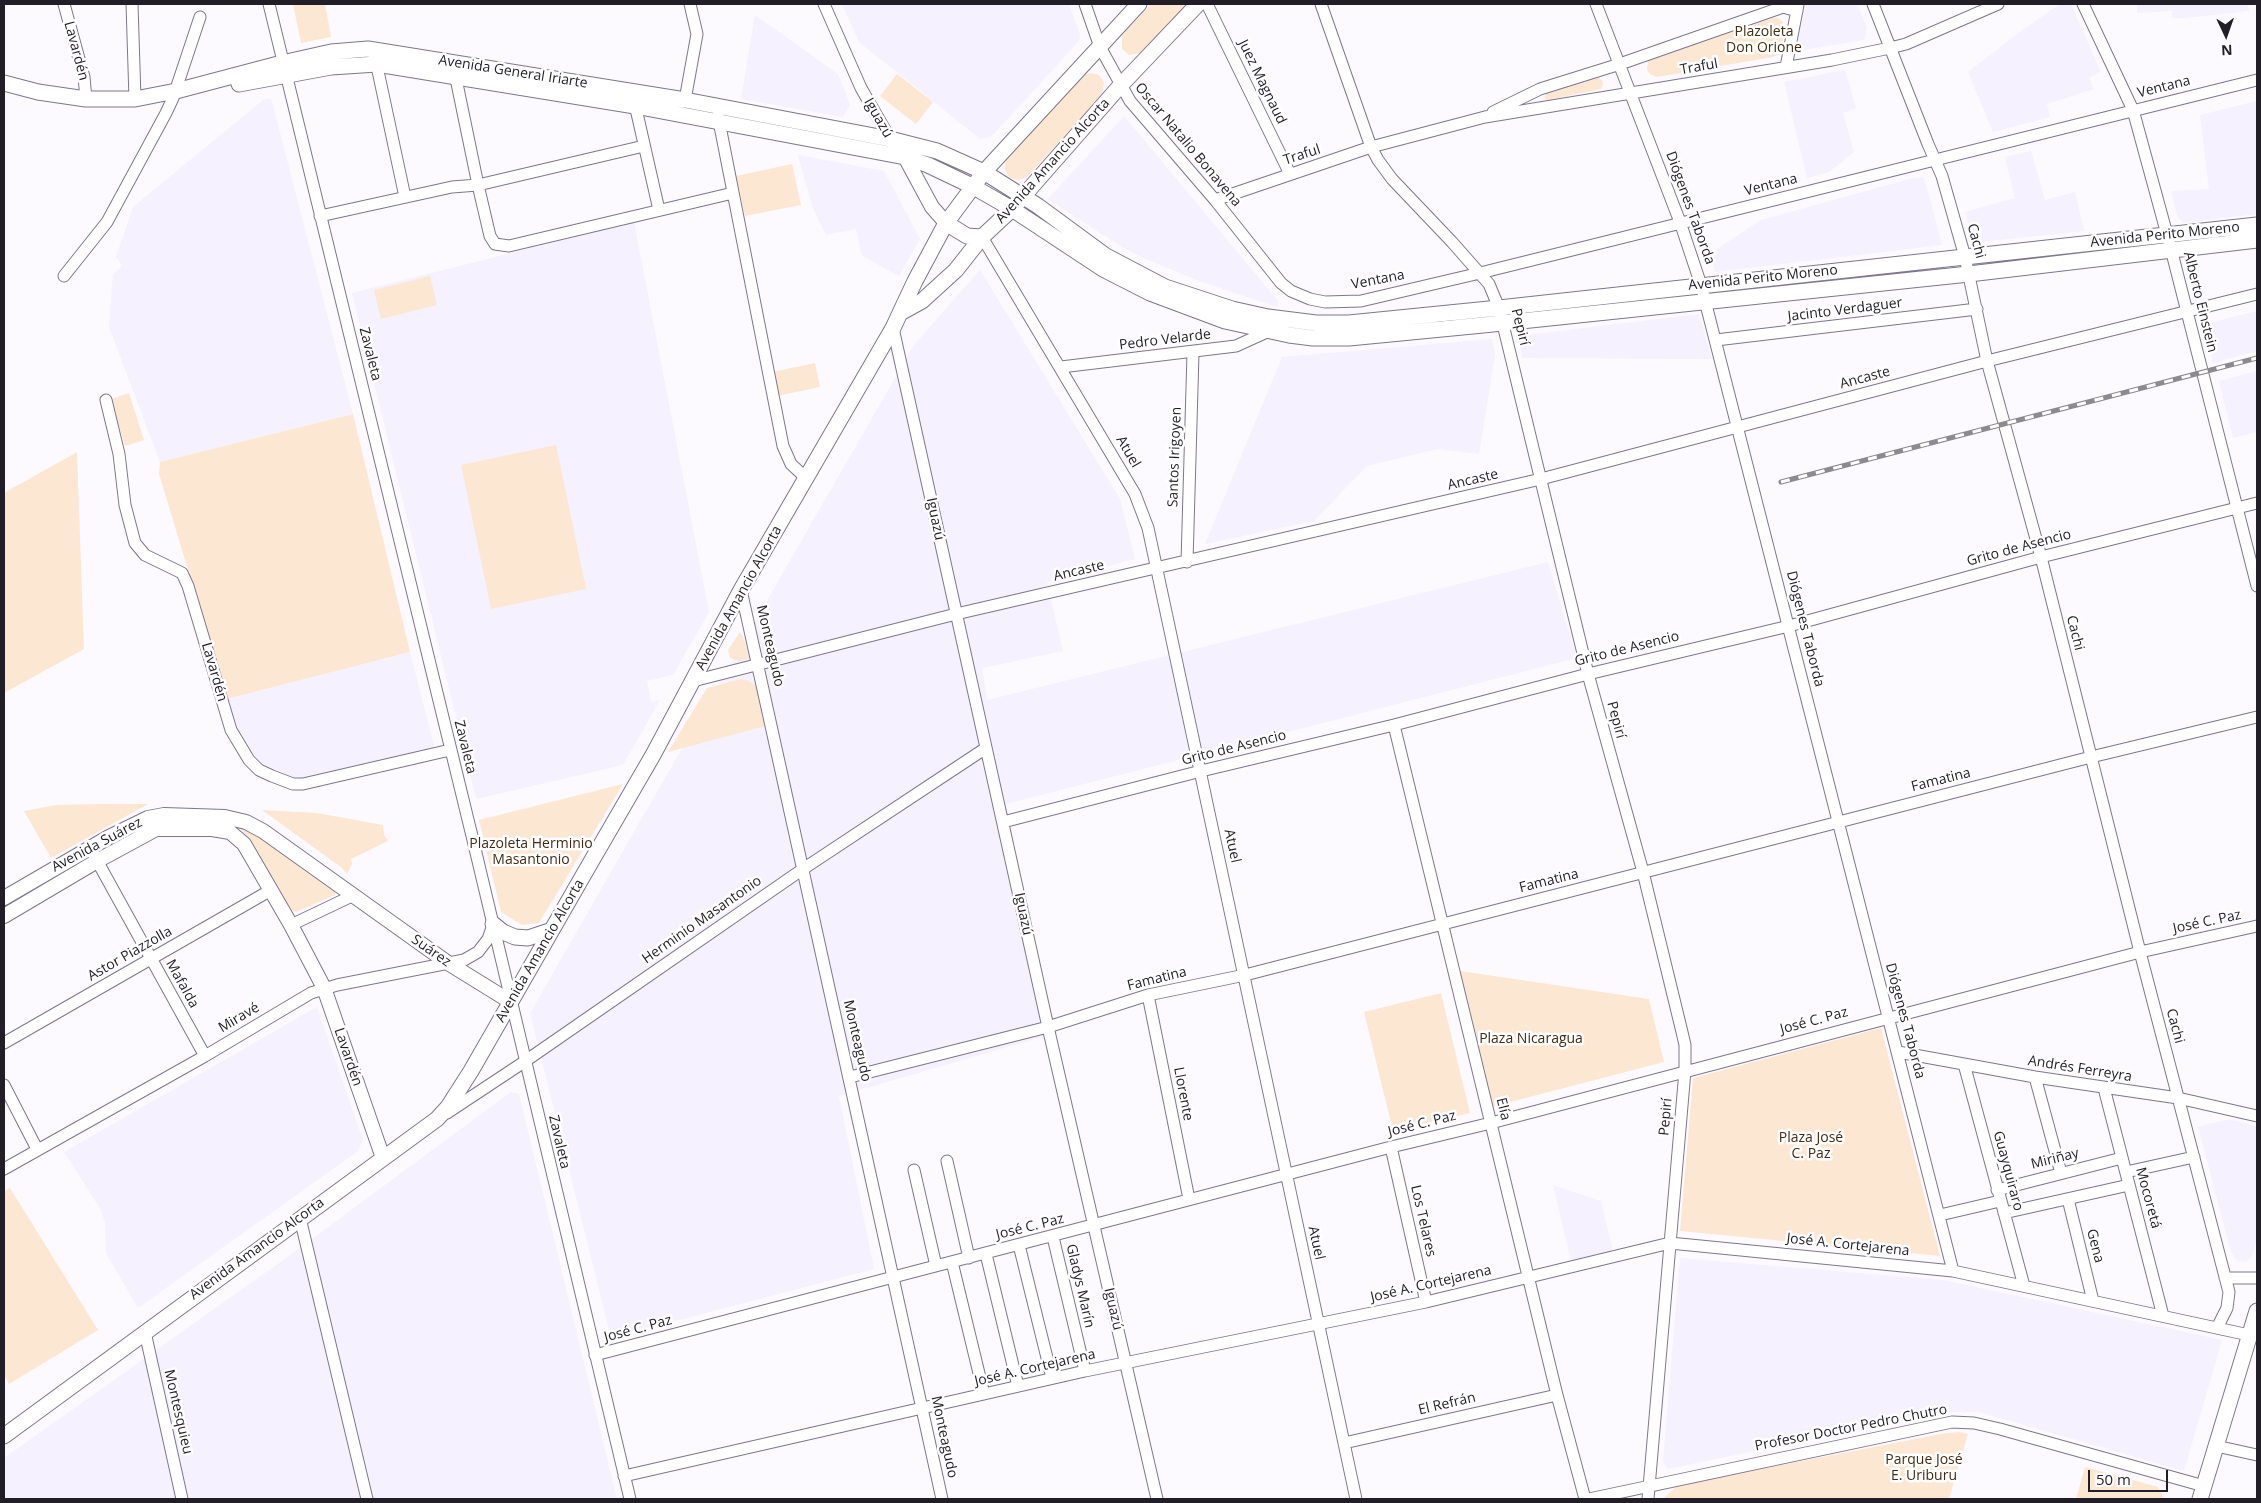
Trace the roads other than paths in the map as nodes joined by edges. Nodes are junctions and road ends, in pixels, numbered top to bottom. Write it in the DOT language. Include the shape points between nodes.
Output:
graph roads {
  1 [pos="64,4"];
  2 [pos="132,4"];
  3 [pos="268,4"];
  4 [pos="690,4"];
  5 [pos="824,4"];
  6 [pos="1085,4"];
  7 [pos="1138,4"];
  8 [pos="1198,4"];
  9 [pos="1207,4"];
  10 [pos="1321,4"];
  11 [pos="1596,4"];
  12 [pos="1873,4"];
  13 [pos="1998,4"];
  14 [pos="2083,4"];
  15 [pos="1797,7"];
  16 [pos="200,17"];
  17 [pos="1100,47"];
  18 [pos="1890,48"];
  19 [pos="375,57"];
  20 [pos="1620,64"];
  21 [pos="1786,67"];
  22 [pos="284,68"];
  23 [pos="454,70"];
  24 [pos="2257,80"];
  25 [pos="4,83"];
  26 [pos="1120,86"];
  27 [pos="38,92"];
  28 [pos="1632,93"];
  29 [pos="174,95"];
  30 [pos="634,98"];
  31 [pos="86,99"];
  32 [pos="135,99"];
  33 [pos="686,100"];
  34 [pos="716,106"];
  35 [pos="2132,110"];
  36 [pos="1485,116"];
  37 [pos="719,122"];
  38 [pos="890,139"];
  39 [pos="644,146"];
  40 [pos="1371,148"];
  41 [pos="905,157"];
  42 [pos="1935,160"];
  43 [pos="984,172"];
  44 [pos="1290,174"];
  45 [pos="478,185"];
  46 [pos="972,186"];
  47 [pos="733,193"];
  48 [pos="1023,196"];
  49 [pos="405,197"];
  50 [pos="1215,200"];
  51 [pos="1012,209"];
  52 [pos="658,210"];
  53 [pos="320,216"];
  54 [pos="1680,222"];
  55 [pos="946,223"];
  56 [pos="2257,225"];
  57 [pos="982,237"];
  58 [pos="2257,240"];
  59 [pos="2169,242"];
  60 [pos="1965,257"];
  61 [pos="1480,273"];
  62 [pos="1969,274"];
  63 [pos="64,276"];
  64 [pos="1701,285"];
  65 [pos="1291,291"];
  66 [pos="2257,294"];
  67 [pos="1705,300"];
  68 [pos="1977,310"];
  69 [pos="2187,311"];
  70 [pos="902,312"];
  71 [pos="1501,315"];
  72 [pos="1269,324"];
  73 [pos="893,328"];
  74 [pos="1716,340"];
  75 [pos="1193,353"];
  76 [pos="1987,361"];
  77 [pos="1061,368"];
  78 [pos="106,400"];
  79 [pos="1738,427"];
  80 [pos="807,479"];
  81 [pos="1541,479"];
  82 [pos="2257,503"];
  83 [pos="2237,508"];
  84 [pos="2041,557"];
  85 [pos="1187,562"];
  86 [pos="1157,569"];
  87 [pos="2257,586"];
  88 [pos="741,590"];
  89 [pos="956,614"];
  90 [pos="1789,626"];
  91 [pos="758,664"];
  92 [pos="1588,674"];
  93 [pos="693,681"];
  94 [pos="2257,717"];
  95 [pos="1394,725"];
  96 [pos="986,748"];
  97 [pos="450,750"];
  98 [pos="2091,757"];
  99 [pos="1201,771"];
  100 [pos="1003,822"];
  101 [pos="1839,822"];
  102 [pos="230,832"];
  103 [pos="90,848"];
  104 [pos="97,861"];
  105 [pos="803,869"];
  106 [pos="1643,872"];
  107 [pos="271,890"];
  108 [pos="354,896"];
  109 [pos="4,898"];
  110 [pos="4,916"];
  111 [pos="1443,923"];
  112 [pos="493,924"];
  113 [pos="291,925"];
  114 [pos="2257,926"];
  115 [pos="552,930"];
  116 [pos="2140,952"];
  117 [pos="151,959"];
  118 [pos="448,963"];
  119 [pos="1244,975"];
  120 [pos="324,988"];
  121 [pos="1148,995"];
  122 [pos="511,1002"];
  123 [pos="1888,1018"];
  124 [pos="1048,1027"];
  125 [pos="4,1043"];
  126 [pos="1898,1052"];
  127 [pos="205,1056"];
  128 [pos="524,1062"];
  129 [pos="1964,1064"];
  130 [pos="1685,1071"];
  131 [pos="850,1077"];
  132 [pos="2035,1077"];
  133 [pos="4,1084"];
  134 [pos="2104,1088"];
  135 [pos="2178,1098"];
  136 [pos="2257,1116"];
  137 [pos="437,1119"];
  138 [pos="1492,1123"];
  139 [pos="1390,1147"];
  140 [pos="37,1149"];
  141 [pos="383,1158"];
  142 [pos="2122,1158"];
  143 [pos="2194,1158"];
  144 [pos="948,1161"];
  145 [pos="4,1169"];
  146 [pos="914,1170"];
  147 [pos="2126,1172"];
  148 [pos="2061,1173"];
  149 [pos="1287,1175"];
  150 [pos="2129,1185"];
  151 [pos="1998,1195"];
  152 [pos="1189,1199"];
  153 [pos="2068,1199"];
  154 [pos="2004,1213"];
  155 [pos="1940,1215"];
  156 [pos="300,1218"];
  157 [pos="1093,1226"];
  158 [pos="1053,1237"];
  159 [pos="1670,1243"];
  160 [pos="1019,1245"];
  161 [pos="986,1254"];
  162 [pos="969,1258"];
  163 [pos="952,1262"];
  164 [pos="936,1266"];
  165 [pos="1954,1271"];
  166 [pos="893,1277"];
  167 [pos="1530,1277"];
  168 [pos="2225,1278"];
  169 [pos="2257,1278"];
  170 [pos="2024,1286"];
  171 [pos="2093,1300"];
  172 [pos="1426,1302"];
  173 [pos="2257,1311"];
  174 [pos="2163,1316"];
  175 [pos="1318,1323"];
  176 [pos="2217,1328"];
  177 [pos="145,1332"];
  178 [pos="2249,1335"];
  179 [pos="595,1356"];
  180 [pos="1126,1364"];
  181 [pos="1085,1371"];
  182 [pos="1052,1378"];
  183 [pos="1018,1386"];
  184 [pos="984,1394"];
  185 [pos="1557,1395"];
  186 [pos="923,1408"];
  187 [pos="4,1436"];
  188 [pos="1344,1443"];
  189 [pos="2216,1446"];
  190 [pos="2257,1455"];
  191 [pos="624,1476"];
  192 [pos="1650,1485"];
  193 [pos="2202,1493"];
  194 [pos="182,1499"];
  195 [pos="367,1499"];
  196 [pos="630,1499"];
  197 [pos="942,1499"];
  198 [pos="1157,1499"];
  199 [pos="1356,1499"];
  200 [pos="1587,1499"];
  201 [pos="1648,1499"];
  1 -- 31 [label="street, Lavardén" via="84,77"];
  2 -- 32 [label="street"];
  3 -- 22 [label="street, Zavaleta"];
  4 -- 33 [label="street" via="698,34"];
  5 -- 38 [label="street, Iguazú" via="861,88"];
  6 -- 17 [label="street, Oscar Natalio Bonavena"];
  7 -- 17 [label="main road, Avenida Amancio Alcorta"];
  8 -- 26 [label="main road, Avenida Amancio Alcorta"];
  9 -- 44 [label="street, Juez Magnaud"];
  10 -- 40 [label="street, Pepirí"];
  11 -- 20 [label="street, Diógenes Taborda"];
  12 -- 18 [label="street, Cachi"];
  13 -- 18 [label="street, Traful"];
  14 -- 35 [label="street, Alberto Einstein"];
  15 -- 20 [label="street, Traful" via="1783,7"];
  15 -- 21 [label="street"];
  16 -- 29 [label="street"];
  17 -- 26 [label="street, Oscar Natalio Bonavena"];
  17 -- 43 [label="main road, Avenida Amancio Alcorta"];
  18 -- 21 [label="street, Traful"];
  18 -- 42 [label="street, Cachi"];
  19 -- 22 [label="main road, Avenida General Iriarte" via="345,50"];
  19 -- 23 [label="main road, Avenida General Iriarte"];
  19 -- 49 [label="street"];
  20 -- 28 [label="street, Diógenes Taborda"];
  20 -- 36 [label="street, Traful" via="1540,89"];
  21 -- 28 [label="street, Traful"];
  22 -- 29 [label="main road, Avenida General Iriarte"];
  22 -- 53 [label="street, Zavaleta"];
  23 -- 30 [label="main road, Avenida General Iriarte"];
  23 -- 45 [label="street"];
  24 -- 35 [label="street, Ventana"];
  25 -- 27 [label="main road, Avenida General Iriarte"];
  26 -- 48 [label="main road, Avenida Amancio Alcorta"];
  26 -- 50 [label="street, Oscar Natalio Bonavena"];
  27 -- 29 [label="main road, Avenida General Iriarte" via="56,101 94,109 134,106"];
  27 -- 31 [label="main road, Avenida General Iriarte"];
  28 -- 36 [label="street, Traful"];
  28 -- 54 [label="street, Diógenes Taborda"];
  29 -- 32 [label="main road, Avenida General Iriarte"];
  29 -- 63 [label="street" via="107,222"];
  30 -- 33 [label="main road, Avenida General Iriarte"];
  30 -- 37 [label="main road, Avenida General Iriarte"];
  30 -- 39 [label="street"];
  31 -- 32 [label="main road, Avenida General Iriarte"];
  33 -- 34 [label="main road, Avenida General Iriarte"];
  34 -- 37 [label="street"];
  34 -- 38 [label="main road, Avenida General Iriarte"];
  35 -- 42 [label="street, Ventana"];
  35 -- 59 [label="street, Alberto Einstein"];
  36 -- 40 [label="street, Traful"];
  37 -- 41 [label="main road, Avenida General Iriarte"];
  37 -- 47 [label="street"];
  38 -- 41 [label="street, Iguazú"];
  38 -- 43 [label="main road, Avenida General Iriarte" via="937,152"];
  39 -- 45 [label="street"];
  39 -- 52 [label="street"];
  40 -- 44 [label="street, Traful"];
  40 -- 61 [label="street, Pepirí" via="1392,179"];
  41 -- 46 [label="main road, Avenida General Iriarte"];
  41 -- 55 [label="street, Iguazú" via="932,207"];
  42 -- 54 [label="street, Ventana"];
  42 -- 60 [label="street, Cachi"];
  43 -- 46 [label="main road, Avenida Amancio Alcorta"];
  43 -- 48 [label="main road, Avenida General Iriarte"];
  44 -- 50 [label="street, Traful"];
  45 -- 49 [label="street" via="452,186"];
  45 -- 52 [label="street" via="492,240 502,246"];
  46 -- 51 [label="main road, Avenida General Iriarte"];
  46 -- 55 [label="main road, Avenida Amancio Alcorta"];
  47 -- 52 [label="street"];
  47 -- 80 [label="street" via="783,446 790,464"];
  48 -- 51 [label="main road, Avenida Amancio Alcorta"];
  48 -- 72 [label="main road, Avenida General Iriarte" via="1106,256 1158,283"];
  49 -- 53 [label="street"];
  50 -- 65 [label="street, Oscar Natalio Bonavena" via="1281,283"];
  51 -- 57 [label="main road, Avenida Amancio Alcorta"];
  51 -- 72 [label="main road, Avenida General Iriarte" via="1103,269 1150,293 1226,321"];
  53 -- 97 [label="street, Zavaleta"];
  54 -- 61 [label="street, Ventana"];
  54 -- 64 [label="street, Diógenes Taborda"];
  55 -- 57 [label="main road" via="967,236"];
  55 -- 70 [label="main road, Avenida Amancio Alcorta" via="914,282"];
  56 -- 59 [label="main road, Avenida Perito Moreno"];
  57 -- 70 [label="main road, Avenida Amancio Alcorta" via="949,276 922,301"];
  57 -- 77 [label="street, Atuel"];
  58 -- 59 [label="main road, Avenida Perito Moreno"];
  59 -- 60 [label="main road, Avenida Perito Moreno"];
  59 -- 62 [label="main road, Avenida Perito Moreno"];
  59 -- 69 [label="street, Alberto Einstein"];
  60 -- 62 [label="street, Cachi"];
  60 -- 64 [label="main road, Avenida Perito Moreno"];
  61 -- 65 [label="street, Ventana" via="1361,301 1325,302"];
  61 -- 71 [label="street, Pepirí" via="1489,284"];
  62 -- 67 [label="main road, Avenida Perito Moreno"];
  62 -- 68 [label="street, Cachi"];
  64 -- 67 [label="street, Diógenes Taborda"];
  64 -- 71 [label="main road, Avenida Perito Moreno"];
  66 -- 69 [label="street, Ancaste"];
  67 -- 71 [label="main road, Avenida Perito Moreno"];
  67 -- 74 [label="street, Diógenes Taborda"];
  68 -- 74 [label="street, Jacinto Verdaguer"];
  68 -- 76 [label="street, Cachi"];
  69 -- 76 [label="street, Ancaste"];
  69 -- 83 [label="street, Alberto Einstein"];
  70 -- 73 [label="main road, Avenida Amancio Alcorta"];
  71 -- 72 [label="main road, Avenida Perito Moreno"];
  71 -- 81 [label="street, Pepirí"];
  72 -- 75 [label="street, Pedro Velarde" via="1236,346"];
  73 -- 80 [label="main road, Avenida Amancio Alcorta"];
  73 -- 89 [label="street, Iguazú"];
  74 -- 79 [label="street, Diógenes Taborda"];
  75 -- 77 [label="street, Pedro Velarde"];
  75 -- 85 [label="street, Santos Irigoyen"];
  76 -- 79 [label="street, Ancaste"];
  76 -- 84 [label="street, Cachi"];
  77 -- 86 [label="street, Atuel" via="1135,494 1148,528"];
  78 -- 97 [label="street, Lavardén" via="135,543 144,555 182,573 231,730 249,760 272,776 293,784 304,784"];
  79 -- 81 [label="street, Ancaste"];
  79 -- 90 [label="street, Diógenes Taborda"];
  80 -- 88 [label="main road, Avenida Amancio Alcorta"];
  81 -- 85 [label="street, Ancaste"];
  81 -- 92 [label="street, Pepirí"];
  82 -- 83 [label="street, Grito de Asencio"];
  83 -- 84 [label="street, Grito de Asencio"];
  83 -- 87 [label="street, Alberto Einstein"];
  84 -- 90 [label="street, Grito de Asencio"];
  84 -- 98 [label="street, Cachi"];
  85 -- 86 [label="street, Ancaste"];
  86 -- 89 [label="street, Ancaste"];
  86 -- 99 [label="street, Atuel"];
  88 -- 91 [label="street, Monteagudo"];
  88 -- 93 [label="main road, Avenida Amancio Alcorta"];
  89 -- 91 [label="street, Ancaste"];
  89 -- 96 [label="street, Iguazú"];
  90 -- 92 [label="street, Grito de Asencio"];
  90 -- 101 [label="street, Diógenes Taborda"];
  91 -- 93 [label="street, Ancaste"];
  91 -- 105 [label="street, Monteagudo"];
  92 -- 95 [label="street, Grito de Asencio"];
  92 -- 106 [label="street, Pepirí"];
  93 -- 115 [label="main road, Avenida Amancio Alcorta"];
  94 -- 98 [label="street, Famatina"];
  95 -- 99 [label="street, Grito de Asencio"];
  95 -- 111 [label="street, Elía"];
  96 -- 100 [label="street, Iguazú"];
  96 -- 105 [label="street, Herminio Masantonio"];
  97 -- 112 [label="street, Zavaleta"];
  98 -- 101 [label="street, Famatina"];
  98 -- 116 [label="street, Cachi"];
  99 -- 100 [label="street, Grito de Asencio"];
  99 -- 119 [label="street, Atuel"];
  100 -- 124 [label="street, Iguazú"];
  101 -- 106 [label="street, Famatina"];
  101 -- 123 [label="street, Diógenes Taborda"];
  102 -- 104 [label="street, Avenida Suárez" via="156,829"];
  102 -- 107 [label="street, Lavardén" via="244,844"];
  103 -- 104 [label="street, Mafalda"];
  103 -- 108 [label="street, Avenida Suárez" via="148,818 164,815 225,818 246,822 263,831"];
  103 -- 109 [label="street, Avenida Suárez"];
  104 -- 110 [label="street, Avenida Suárez"];
  104 -- 117 [label="street, Mafalda"];
  105 -- 128 [label="street, Herminio Masantonio"];
  105 -- 131 [label="street, Monteagudo"];
  106 -- 111 [label="street, Famatina"];
  106 -- 130 [label="street, Pepirí" via="1682,1032"];
  107 -- 113 [label="street, Lavardén"];
  107 -- 117 [label="street, Astor Piazzolla"];
  108 -- 113 [label="street"];
  108 -- 118 [label="street, Suárez"];
  111 -- 119 [label="street, Famatina"];
  111 -- 138 [label="street, Elía"];
  112 -- 115 [label="main road" via="515,937 528,938"];
  112 -- 118 [label="street, Miravé" via="488,939 478,952 464,960"];
  112 -- 122 [label="street, Zavaleta"];
  113 -- 120 [label="street, Lavardén"];
  114 -- 116 [label="street, José C. Paz"];
  115 -- 122 [label="main road, Avenida Amancio Alcorta"];
  116 -- 123 [label="street, José C. Paz"];
  116 -- 135 [label="street, Cachi"];
  117 -- 125 [label="street, Astor Piazzolla"];
  117 -- 127 [label="street, Mafalda"];
  118 -- 120 [label="street, Miravé"];
  118 -- 122 [label="street, Suárez"];
  119 -- 121 [label="street, Famatina"];
  119 -- 149 [label="street, Atuel"];
  120 -- 127 [label="street, Miravé"];
  120 -- 141 [label="street, Lavardén"];
  121 -- 124 [label="street, Famatina"];
  121 -- 152 [label="street, Llorente"];
  122 -- 128 [label="street, Zavaleta"];
  122 -- 137 [label="main road, Avenida Amancio Alcorta" via="458,1095"];
  123 -- 126 [label="street, Diógenes Taborda"];
  123 -- 130 [label="street, José C. Paz"];
  124 -- 131 [label="street, Famatina"];
  124 -- 157 [label="street, Iguazú"];
  126 -- 129 [label="street, Andrés Ferreyra"];
  126 -- 155 [label="street, Diógenes Taborda"];
  127 -- 140 [label="street, Miravé"];
  128 -- 137 [label="street, Herminio Masantonio"];
  128 -- 179 [label="street, Zavaleta"];
  129 -- 132 [label="street, Andrés Ferreyra"];
  129 -- 151 [label="street, Guayquiraro"];
  130 -- 138 [label="street, José C. Paz"];
  130 -- 159 [label="street, Pepirí"];
  131 -- 166 [label="street, Monteagudo"];
  132 -- 134 [label="street, Andrés Ferreyra"];
  132 -- 148 [label="street"];
  133 -- 140 [label="street"];
  134 -- 135 [label="street, Andrés Ferreyra"];
  134 -- 142 [label="street, Mocoretá"];
  135 -- 136 [label="street, Andrés Ferreyra"];
  135 -- 143 [label="street, Cachi"];
  137 -- 141 [label="main road, Avenida Amancio Alcorta"];
  138 -- 139 [label="street, José C. Paz"];
  138 -- 167 [label="street, Elía"];
  139 -- 149 [label="street, José C. Paz"];
  139 -- 172 [label="street, Los Telares"];
  140 -- 145 [label="street, Miravé"];
  141 -- 156 [label="main road, Avenida Amancio Alcorta"];
  142 -- 147 [label="street, Mocoretá"];
  142 -- 148 [label="street, Miriñay"];
  143 -- 147 [label="street"];
  143 -- 168 [label="street, Cachi"];
  144 -- 162 [label="street"];
  146 -- 164 [label="street"];
  147 -- 150 [label="street, Mocoretá"];
  148 -- 151 [label="street, Miriñay"];
  149 -- 152 [label="street, José C. Paz"];
  149 -- 175 [label="street, Atuel"];
  150 -- 153 [label="street"];
  150 -- 174 [label="street, Mocoretá"];
  151 -- 154 [label="street, Guayquiraro"];
  151 -- 155 [label="street, Miriñay"];
  152 -- 157 [label="street, José C. Paz"];
  153 -- 154 [label="street"];
  153 -- 171 [label="street, Gena"];
  154 -- 170 [label="street, Guayquiraro"];
  155 -- 165 [label="street, Diógenes Taborda"];
  156 -- 177 [label="main road, Avenida Amancio Alcorta"];
  156 -- 195 [label="street"];
  157 -- 158 [label="street, José C. Paz"];
  157 -- 180 [label="street, Iguazú"];
  158 -- 160 [label="street, José C. Paz"];
  158 -- 181 [label="street, Gladys Marín"];
  159 -- 165 [label="street, José A. Cortejarena"];
  159 -- 167 [label="street, José A. Cortejarena"];
  159 -- 192 [label="street, Pepirí"];
  160 -- 161 [label="street, José C. Paz"];
  160 -- 182 [label="street"];
  161 -- 162 [label="street, José C. Paz"];
  161 -- 183 [label="street"];
  162 -- 163 [label="street, José C. Paz"];
  163 -- 164 [label="street, José C. Paz"];
  163 -- 184 [label="street"];
  164 -- 166 [label="street, José C. Paz"];
  165 -- 170 [label="street, José A. Cortejarena"];
  166 -- 179 [label="street, José C. Paz"];
  166 -- 186 [label="street, Monteagudo"];
  167 -- 172 [label="street, José A. Cortejarena"];
  167 -- 185 [label="street, Elía"];
  168 -- 169 [label="street"];
  168 -- 176 [label="street, Cachi" via="2229,1301"];
  170 -- 171 [label="street, José A. Cortejarena"];
  171 -- 174 [label="street, José A. Cortejarena"];
  172 -- 175 [label="street, José A. Cortejarena"];
  173 -- 178 [label="main road"];
  174 -- 176 [label="street, José A. Cortejarena"];
  175 -- 180 [label="street, José A. Cortejarena"];
  175 -- 188 [label="street, Atuel"];
  176 -- 178 [label="street, José A. Cortejarena"];
  177 -- 187 [label="main road, Avenida Amancio Alcorta"];
  177 -- 194 [label="street, Montesquieu"];
  178 -- 189 [label="main road"];
  179 -- 191 [label="street, Zavaleta"];
  180 -- 181 [label="street, José A. Cortejarena"];
  180 -- 198 [label="street, Iguazú"];
  181 -- 182 [label="street, José A. Cortejarena"];
  182 -- 183 [label="street, José A. Cortejarena"];
  183 -- 184 [label="street, José A. Cortejarena"];
  184 -- 186 [label="street, José A. Cortejarena"];
  185 -- 188 [label="street, El Refrán"];
  185 -- 200 [label="street, Elía"];
  186 -- 191 [label="street, José A. Cortejarena"];
  186 -- 197 [label="street, Monteagudo"];
  188 -- 199 [label="street, Atuel"];
  189 -- 190 [label="street"];
  189 -- 193 [label="main road"];
  191 -- 196 [label="street, Zavaleta"];
  192 -- 193 [label="street, Profesor Doctor Pedro Chutro" via="1952,1422 2000,1429"];
  192 -- 200 [label="street, Profesor Doctor Pedro Chutro"];
  192 -- 201 [label="street, Pepirí"];
}
